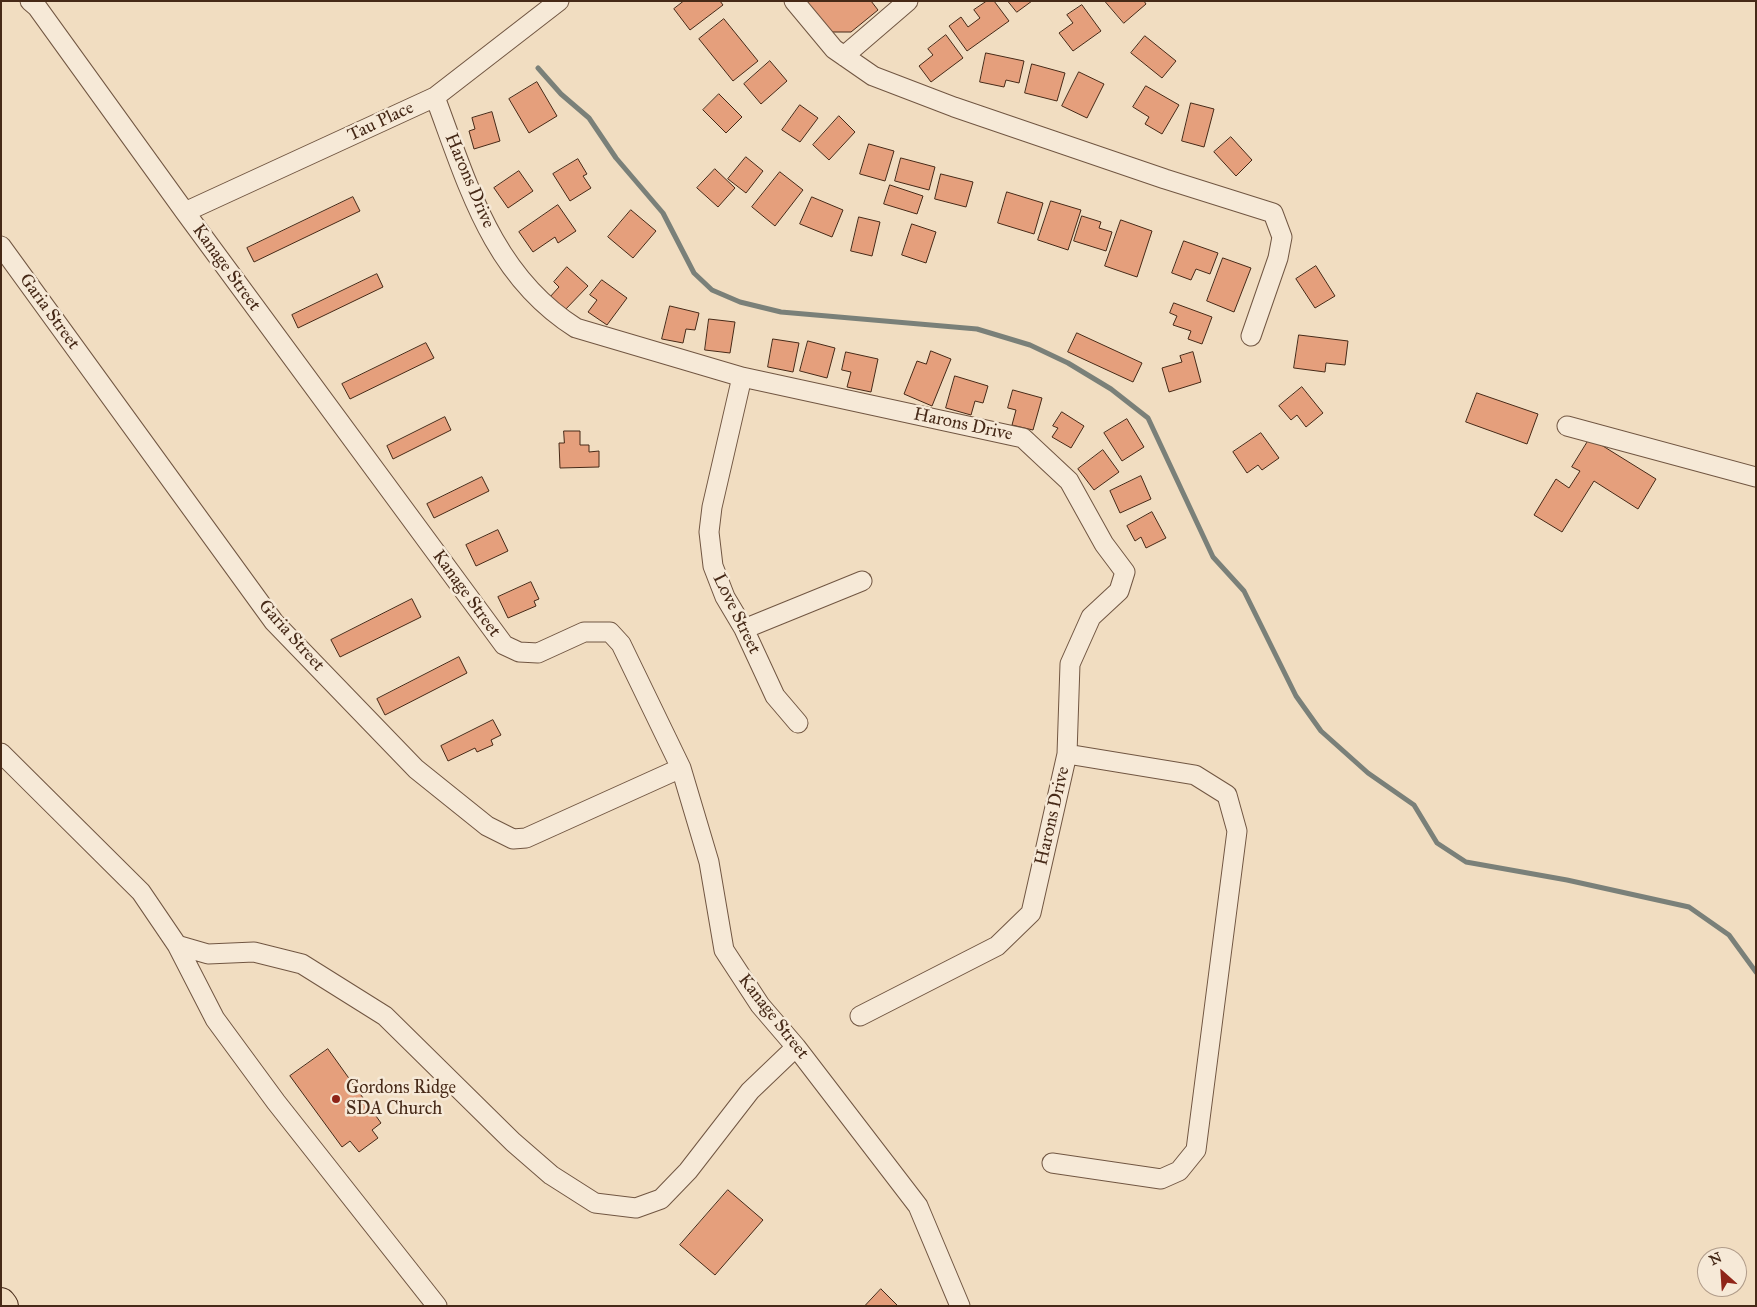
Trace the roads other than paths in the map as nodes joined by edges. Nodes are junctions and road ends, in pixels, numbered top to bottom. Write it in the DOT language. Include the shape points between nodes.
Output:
graph roads {
  1 [pos="559,1"];
  2 [pos="794,1"];
  3 [pos="908,1"];
  4 [pos="39,3"];
  5 [pos="844,56"];
  6 [pos="436,97"];
  7 [pos="185,212"];
  8 [pos="1,246"];
  9 [pos="1250,336"];
  10 [pos="742,377"];
  11 [pos="1568,426"];
  12 [pos="1755,476"];
  13 [pos="862,581"];
  14 [pos="744,629"];
  15 [pos="798,723"];
  16 [pos="1,753"];
  17 [pos="1067,754"];
  18 [pos="681,768"];
  19 [pos="177,945"];
  20 [pos="860,1016"];
  21 [pos="796,1047"];
  22 [pos="1052,1164"];
  23 [pos="1,1302"];
  24 [pos="4,1306"];
  25 [pos="437,1306"];
  26 [pos="960,1306"];
  1 -- 6 [label="street, Tau Place"];
  2 -- 5 [label="street"];
  3 -- 5 [label="street"];
  4 -- 7 [label="street, Kanage Street"];
  5 -- 9 [label="street" via="873,76 954,107 1273,214 1282,237 1281,244"];
  6 -- 7 [label="street, Tau Place"];
  6 -- 10 [label="street, Harons Drive" via="481,217 517,277 556,315 576,328"];
  7 -- 18 [label="street, Kanage Street" via="504,645 519,652 538,653 584,632 610,632 621,644"];
  8 -- 18 [label="street, Garia Street" via="274,622 416,769 488,826 513,839 526,838"];
  10 -- 14 [label="street, Love Street" via="709,532 713,566 725,597"];
  10 -- 17 [label="street, Harons Drive" via="1023,438 1069,481 1104,544 1125,572 1119,591 1091,617 1070,664"];
  11 -- 12 [label="street"];
  13 -- 14 [label="street"];
  14 -- 15 [label="street, Love Street" via="775,696"];
  16 -- 19 [label="street" via="141,892"];
  17 -- 20 [label="street, Harons Drive" via="1031,913 997,946"];
  17 -- 22 [label="street" via="1195,775 1227,795 1237,831 1196,1150 1180,1171 1160,1179"];
  18 -- 21 [label="street, Kanage Street" via="709,862 724,950 760,1005"];
  19 -- 21 [label="street" via="208,954 254,952 302,964 385,1016 513,1142 551,1175 595,1203 636,1208 661,1199 688,1171 750,1091"];
  19 -- 25 [label="street" via="215,1019 276,1102"];
  21 -- 26 [label="street, Kanage Street" via="918,1206"];
  23 -- 24 [label="highway"];
}
